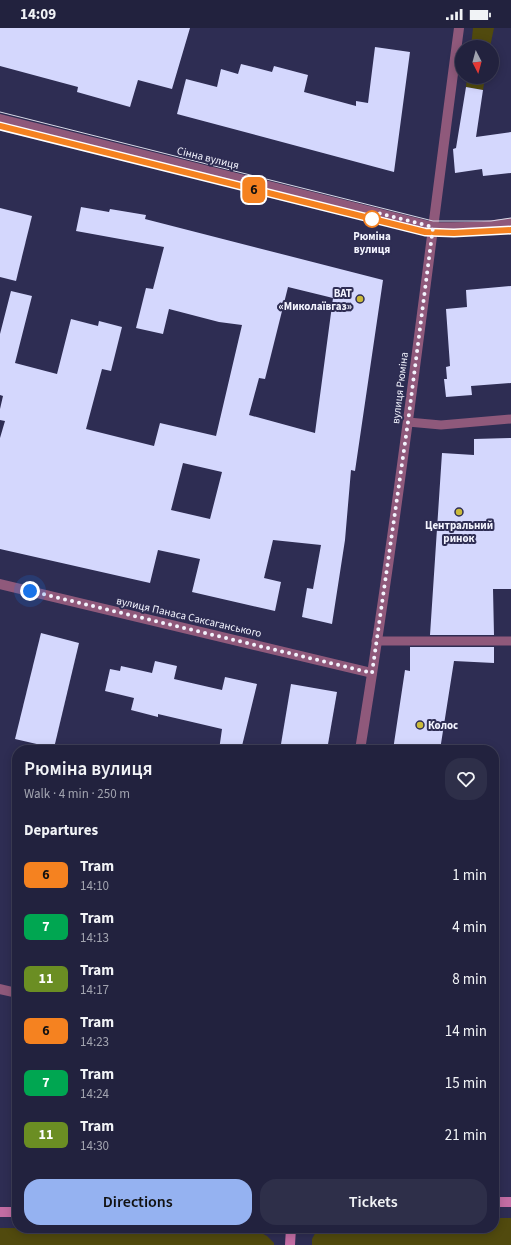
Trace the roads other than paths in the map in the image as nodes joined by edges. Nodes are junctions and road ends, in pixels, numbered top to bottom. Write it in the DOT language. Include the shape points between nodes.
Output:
graph roads {
  1 [pos="459,28"];
  2 [pos="0,119"];
  3 [pos="511,223"];
  4 [pos="433,227"];
  5 [pos="511,420"];
  6 [pos="408,422"];
  7 [pos="0,584"];
  8 [pos="376,641"];
  9 [pos="511,641"];
  10 [pos="372,673"];
  11 [pos="361,745"];
  12 [pos="0,989"];
  13 [pos="12,992"];
  14 [pos="499,1202"];
  15 [pos="511,1202"];
  16 [pos="0,1212"];
  17 [pos="12,1212"];
  18 [pos="291,1233"];
  19 [pos="290,1245"];
  1 -- 4 [label="street, вулиця Рюміна"];
  2 -- 4 [label="street, Сінна вулиця"];
  3 -- 4 [label="street, Сінна вулиця" via="494,226"];
  4 -- 6 [label="street, вулиця Рюміна"];
  5 -- 6 [label="lane" via="441,425"];
  6 -- 8 [label="street, вулиця Рюміна"];
  7 -- 10 [label="street, вулиця Панаса Саксаганського"];
  8 -- 9 [label="lane"];
  8 -- 10 [label="street, вулиця Рюміна"];
  10 -- 11 [label="street, вулиця Рюміна"];
  12 -- 13 [label="street"];
  14 -- 15 [label="main road"];
  16 -- 17 [label="main road"];
  18 -- 19 [label="main road"];
}
